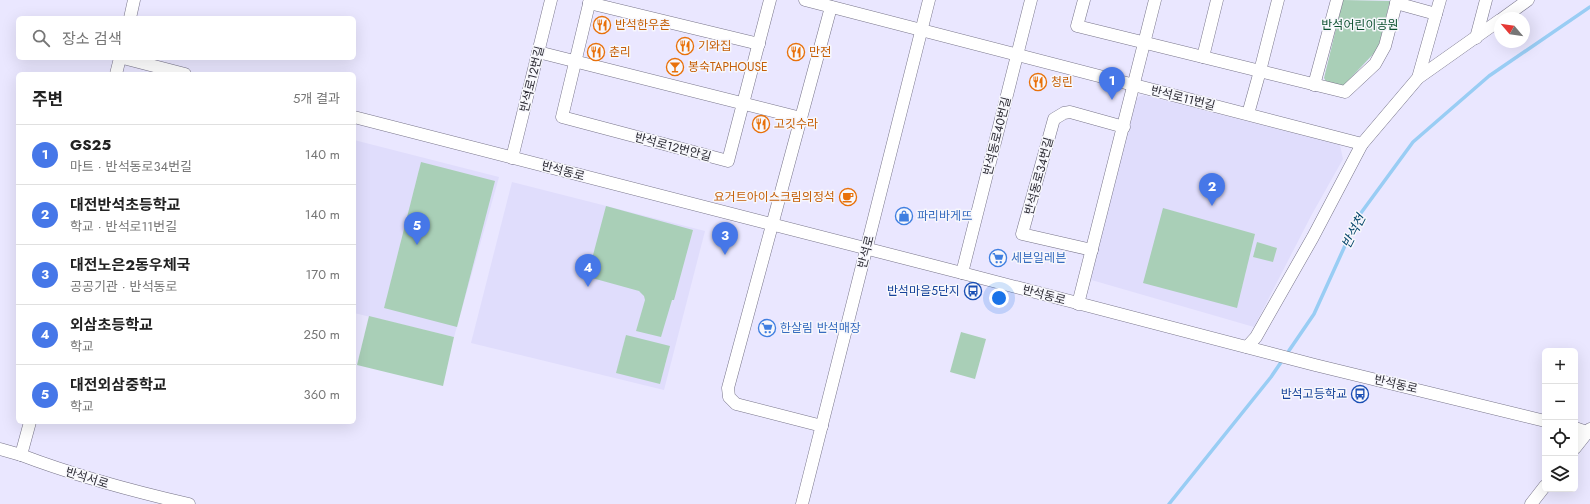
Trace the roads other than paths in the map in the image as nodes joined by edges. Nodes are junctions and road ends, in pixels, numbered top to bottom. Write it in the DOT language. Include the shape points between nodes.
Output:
graph roads {
  1 [pos="134,0"];
  2 [pos="551,0"];
  3 [pos="770,0"];
  4 [pos="804,0"];
  5 [pos="929,0"];
  6 [pos="1031,0"];
  7 [pos="1084,0"];
  8 [pos="1155,0"];
  9 [pos="1217,0"];
  10 [pos="1278,0"];
  11 [pos="1337,0"];
  12 [pos="1440,0"];
  13 [pos="1486,0"];
  14 [pos="1528,0"];
  15 [pos="590,2"];
  16 [pos="1396,2"];
  17 [pos="831,7"];
  18 [pos="1511,12"];
  19 [pos="1436,14"];
  20 [pos="130,16"];
  21 [pos="1494,24"];
  22 [pos="921,30"];
  23 [pos="1476,38"];
  24 [pos="1145,43"];
  25 [pos="759,44"];
  26 [pos="538,52"];
  27 [pos="1017,55"];
  28 [pos="1203,57"];
  29 [pos="120,60"];
  30 [pos="131,60"];
  31 [pos="575,61"];
  32 [pos="1260,71"];
  33 [pos="116,72"];
  34 [pos="177,72"];
  35 [pos="1418,78"];
  36 [pos="1133,85"];
  37 [pos="1314,85"];
  38 [pos="743,104"];
  39 [pos="1248,114"];
  40 [pos="800,118"];
  41 [pos="356,119"];
  42 [pos="1124,127"];
  43 [pos="1362,144"];
  44 [pos="512,158"];
  45 [pos="772,225"];
  46 [pos="867,249"];
  47 [pos="1092,250"];
  48 [pos="962,273"];
  49 [pos="1078,304"];
  50 [pos="1247,347"];
  51 [pos="1542,420"];
  52 [pos="29,424"];
  53 [pos="822,426"];
  54 [pos="1578,429"];
  55 [pos="1589,431"];
  56 [pos="1578,444"];
  57 [pos="0,449"];
  58 [pos="21,455"];
  59 [pos="1542,490"];
  60 [pos="189,504"];
  61 [pos="802,504"];
  62 [pos="1531,504"];
  1 -- 20 [label="street"];
  2 -- 26 [label="street, 반석로12번길"];
  3 -- 25 [label="street, 반석로12번안길"];
  4 -- 17 [label="street"];
  5 -- 22 [label="street, 반석로"];
  6 -- 27 [label="street, 반석동로40번길"];
  7 -- 24 [label="street" via="1077,26"];
  8 -- 24 [label="street"];
  9 -- 28 [label="street"];
  10 -- 32 [label="street"];
  11 -- 37 [label="street"];
  12 -- 19 [label="street"];
  13 -- 23 [label="street"];
  14 -- 18 [label="street"];
  15 -- 25 [label="street"];
  15 -- 31 [label="street"];
  16 -- 19 [label="street"];
  16 -- 37 [label="street" via="1384,46 1375,64 1345,92"];
  17 -- 22 [label="street"];
  17 -- 40 [label="street"];
  19 -- 35 [label="street"];
  21 -- 23 [label="street"];
  22 -- 27 [label="street, 반석로11번길"];
  22 -- 46 [label="street, 반석로"];
  23 -- 35 [label="street"];
  24 -- 28 [label="street"];
  24 -- 36 [label="street"];
  25 -- 38 [label="street, 반석로12번안길"];
  26 -- 31 [label="street"];
  26 -- 44 [label="street, 반석로12번길"];
  27 -- 36 [label="street, 반석로11번길"];
  27 -- 48 [label="street, 반석동로40번길"];
  28 -- 32 [label="street"];
  29 -- 33 [label="street"];
  30 -- 34 [label="street"];
  31 -- 38 [label="street"];
  31 -- 38 [label="street, 반석로12번안길" via="562,117 728,161"];
  32 -- 37 [label="street"];
  32 -- 39 [label="street"];
  35 -- 43 [label="street"];
  36 -- 39 [label="street, 반석로11번길"];
  36 -- 42 [label="street"];
  38 -- 40 [label="street"];
  39 -- 43 [label="street, 반석로11번길"];
  40 -- 45 [label="street"];
  41 -- 44 [label="street, 반석동로"];
  42 -- 47 [label="street"];
  42 -- 47 [label="street, 반석동로34번길" via="1070,112 1054,120 1022,234"];
  43 -- 50 [label="street" via="1313,237 1260,330"];
  44 -- 45 [label="street, 반석동로"];
  45 -- 46 [label="street, 반석동로"];
  45 -- 53 [label="street" via="728,388 729,397 736,404"];
  46 -- 48 [label="street, 반석동로"];
  46 -- 53 [label="street, 반석로"];
  47 -- 49 [label="street"];
  48 -- 49 [label="street, 반석동로"];
  49 -- 50 [label="street, 반석동로"];
  50 -- 51 [label="street, 반석동로"];
  52 -- 58 [label="street"];
  53 -- 61 [label="street, 반석로"];
  54 -- 55 [label="street"];
  55 -- 56 [label="street"];
  57 -- 58 [label="street, 반석서로"];
  58 -- 60 [label="street, 반석서로" via="118,487"];
  59 -- 62 [label="street"];
}
